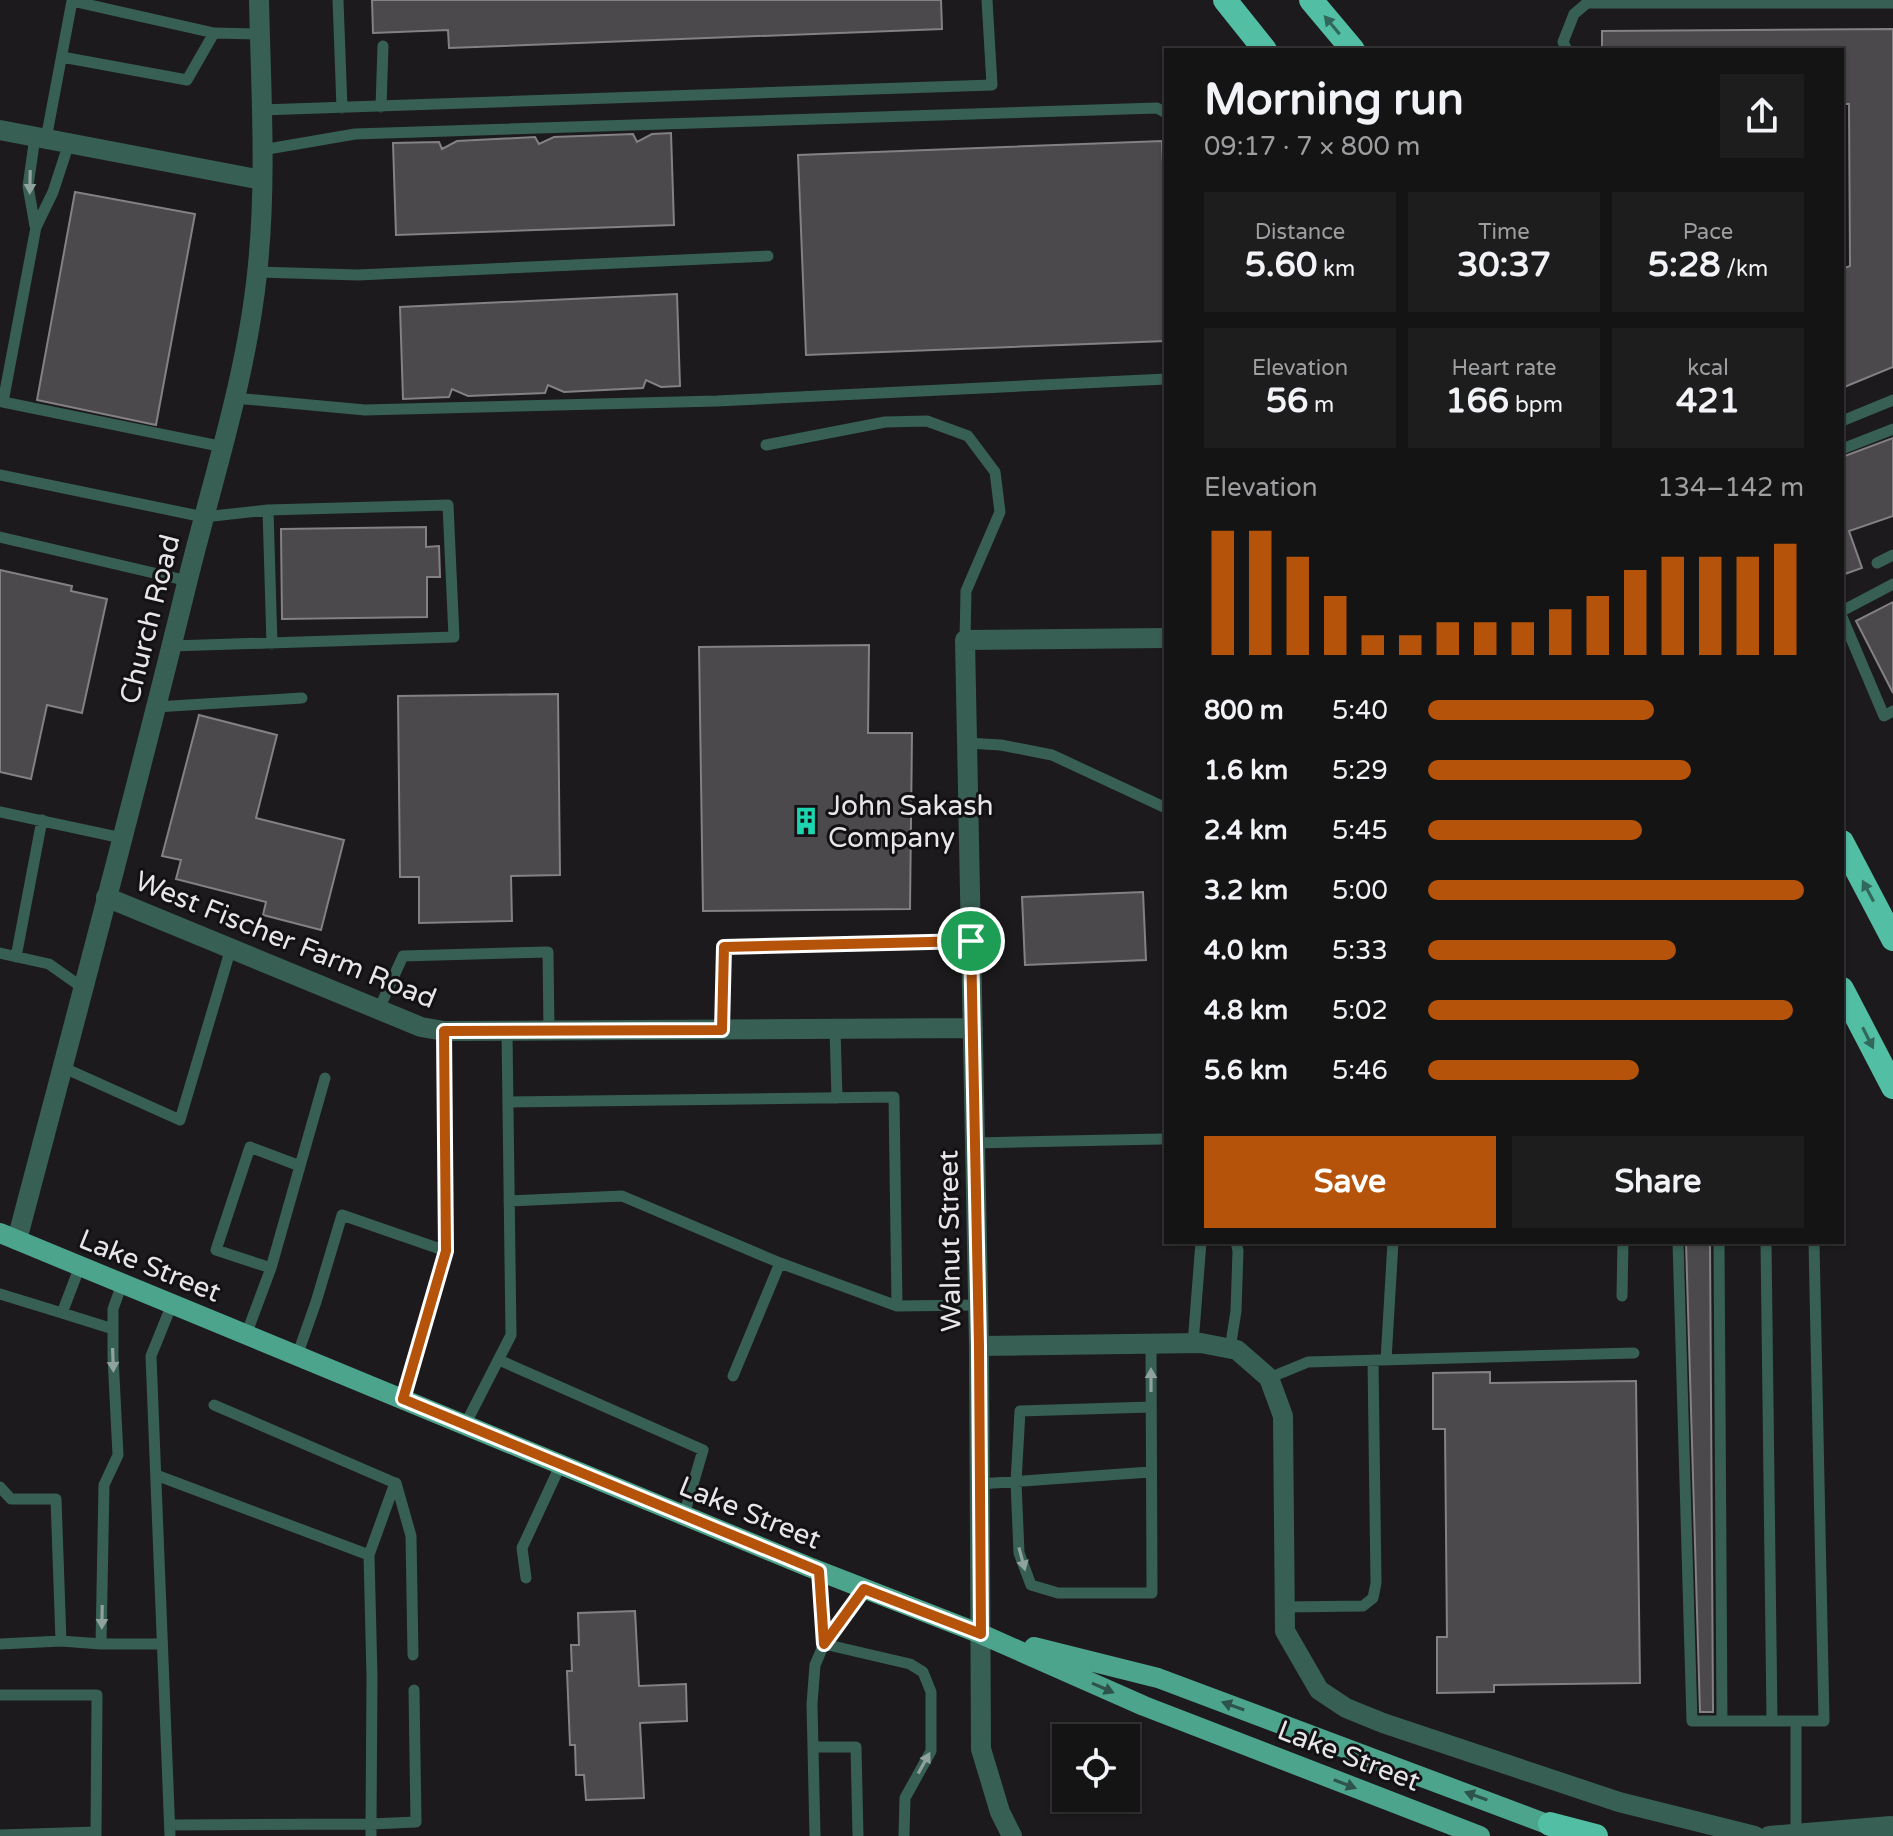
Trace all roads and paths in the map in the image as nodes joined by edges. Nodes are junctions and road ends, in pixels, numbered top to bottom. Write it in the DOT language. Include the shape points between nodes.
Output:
graph roads {
  1 [pos="259,0"];
  2 [pos="338,0"];
  3 [pos="987,0"];
  4 [pos="1225,0"];
  5 [pos="1311,0"];
  6 [pos="1893,3"];
  7 [pos="214,33"];
  8 [pos="260,34"];
  9 [pos="383,46"];
  10 [pos="1263,48"];
  11 [pos="1351,48"];
  12 [pos="1566,48"];
  13 [pos="62,57"];
  14 [pos="381,107"];
  15 [pos="342,108"];
  16 [pos="261,110"];
  17 [pos="1164,112"];
  18 [pos="0,130"];
  19 [pos="40,138"];
  20 [pos="69,143"];
  21 [pos="262,150"];
  22 [pos="262,180"];
  23 [pos="36,227"];
  24 [pos="768,256"];
  25 [pos="258,272"];
  26 [pos="1164,379"];
  27 [pos="234,398"];
  28 [pos="1893,400"];
  29 [pos="1844,420"];
  30 [pos="1893,429"];
  31 [pos="766,445"];
  32 [pos="224,447"];
  33 [pos="1844,448"];
  34 [pos="0,475"];
  35 [pos="268,510"];
  36 [pos="204,517"];
  37 [pos="0,537"];
  38 [pos="1893,555"];
  39 [pos="1877,563"];
  40 [pos="188,581"];
  41 [pos="1893,584"];
  42 [pos="1844,610"];
  43 [pos="1844,622"];
  44 [pos="1164,638"];
  45 [pos="965,640"];
  46 [pos="272,644"];
  47 [pos="172,646"];
  48 [pos="302,698"];
  49 [pos="156,707"];
  50 [pos="1893,711"];
  51 [pos="967,743"];
  52 [pos="1164,807"];
  53 [pos="0,812"];
  54 [pos="42,820"];
  55 [pos="122,838"];
  56 [pos="1844,846"];
  57 [pos="106,897"];
  58 [pos="1893,939"];
  59 [pos="971,941"];
  60 [pos="231,948"];
  61 [pos="0,953"];
  62 [pos="16,957"];
  63 [pos="83,988"];
  64 [pos="1844,993"];
  65 [pos="379,1009"];
  66 [pos="973,1028"];
  67 [pos="835,1029"];
  68 [pos="722,1030"];
  69 [pos="444,1031"];
  70 [pos="549,1031"];
  71 [pos="507,1032"];
  72 [pos="62,1067"];
  73 [pos="325,1078"];
  74 [pos="1893,1087"];
  75 [pos="837,1098"];
  76 [pos="508,1102"];
  77 [pos="1162,1139"];
  78 [pos="975,1143"];
  79 [pos="300,1166"];
  80 [pos="509,1201"];
  81 [pos="8,1236"];
  82 [pos="1201,1244"];
  83 [pos="1236,1244"];
  84 [pos="1393,1244"];
  85 [pos="1623,1244"];
  86 [pos="1678,1244"];
  87 [pos="1719,1244"];
  88 [pos="1766,1244"];
  89 [pos="1814,1244"];
  90 [pos="446,1251"];
  91 [pos="780,1263"];
  92 [pos="80,1266"];
  93 [pos="271,1268"];
  94 [pos="122,1284"];
  95 [pos="0,1294"];
  96 [pos="1622,1296"];
  97 [pos="172,1304"];
  98 [pos="978,1305"];
  99 [pos="897,1306"];
  100 [pos="62,1313"];
  101 [pos="113,1329"];
  102 [pos="246,1335"];
  103 [pos="1151,1344"];
  104 [pos="1193,1344"];
  105 [pos="979,1346"];
  106 [pos="1230,1349"];
  107 [pos="1634,1353"];
  108 [pos="297,1356"];
  109 [pos="499,1360"];
  110 [pos="1373,1360"];
  111 [pos="1386,1360"];
  112 [pos="733,1376"];
  113 [pos="1269,1378"];
  114 [pos="403,1399"];
  115 [pos="214,1405"];
  116 [pos="1151,1407"];
  117 [pos="465,1425"];
  118 [pos="561,1464"];
  119 [pos="1150,1472"];
  120 [pos="156,1475"];
  121 [pos="1016,1482"];
  122 [pos="395,1483"];
  123 [pos="980,1484"];
  124 [pos="0,1487"];
  125 [pos="684,1515"];
  126 [pos="369,1555"];
  127 [pos="819,1571"];
  128 [pos="526,1578"];
  129 [pos="864,1589"];
  130 [pos="1285,1607"];
  131 [pos="981,1634"];
  132 [pos="61,1641"];
  133 [pos="0,1644"];
  134 [pos="101,1644"];
  135 [pos="162,1644"];
  136 [pos="824,1644"];
  137 [pos="413,1655"];
  138 [pos="414,1690"];
  139 [pos="0,1695"];
  140 [pos="1722,1721"];
  141 [pos="1772,1721"];
  142 [pos="1796,1721"];
  143 [pos="813,1747"];
  144 [pos="1550,1824"];
  145 [pos="1892,1826"];
  146 [pos="170,1830"];
  147 [pos="371,1830"];
  148 [pos="96,1834"];
  149 [pos="1796,1834"];
  150 [pos="0,1835"];
  151 [pos="815,1836"];
  152 [pos="858,1836"];
  153 [pos="904,1836"];
  154 [pos="1012,1836"];
  155 [pos="1480,1836"];
  156 [pos="1578,1836"];
  157 [pos="1596,1836"];
  158 [pos="1755,1836"];
  159 [pos="1769,1836"];
  1 -- 8 [label="street, Church Road"];
  2 -- 15 [label="lane"];
  3 -- 14 [label="lane" via="992,85"];
  4 -- 10 [label="highway"];
  11 -- 5 [label="highway, one-way"];
  6 -- 12 [label="lane" via="1587,3 1574,14 1563,42"];
  7 -- 8 [label="lane"];
  7 -- 13 [label="lane" via="187,80"];
  7 -- 13 [label="lane" via="72,1"];
  8 -- 16 [label="street, Church Road"];
  9 -- 14 [label="lane"];
  13 -- 19 [label="lane"];
  14 -- 15 [label="lane"];
  15 -- 16 [label="lane"];
  16 -- 21 [label="street, Church Road"];
  17 -- 21 [label="lane" via="1157,108 355,134"];
  18 -- 19 [label="street"];
  19 -- 20 [label="street"];
  19 -- 23 [label="lane, one-way" via="28,186"];
  20 -- 22 [label="street"];
  20 -- 23 [label="lane"];
  21 -- 22 [label="street, Church Road"];
  22 -- 25 [label="street, Church Road"];
  23 -- 32 [label="lane" via="3,402"];
  24 -- 25 [label="lane" via="358,275"];
  25 -- 27 [label="street, Church Road"];
  26 -- 27 [label="lane" via="717,401 365,410"];
  27 -- 32 [label="street, Church Road"];
  28 -- 29 [label="lane"];
  30 -- 33 [label="lane"];
  31 -- 45 [label="lane" via="885,422 927,421 968,436 995,472 1000,512 966,591"];
  32 -- 36 [label="street, Church Road"];
  34 -- 36 [label="lane"];
  35 -- 36 [label="lane"];
  35 -- 46 [label="lane"];
  35 -- 46 [label="lane" via="448,505 454,637"];
  36 -- 40 [label="street, Church Road"];
  37 -- 40 [label="lane"];
  38 -- 39 [label="lane"];
  40 -- 47 [label="street, Church Road"];
  41 -- 42 [label="lane"];
  43 -- 50 [label="lane" via="1884,716"];
  44 -- 45 [label="street"];
  45 -- 51 [label="street, Walnut Street"];
  46 -- 47 [label="lane"];
  47 -- 49 [label="street, Church Road"];
  48 -- 49 [label="lane"];
  49 -- 55 [label="street, Church Road"];
  51 -- 52 [label="lane" via="1052,755"];
  51 -- 59 [label="street, Walnut Street"];
  53 -- 54 [label="lane"];
  54 -- 55 [label="lane"];
  54 -- 62 [label="lane"];
  55 -- 57 [label="street, Church Road"];
  58 -- 56 [label="highway, one-way"];
  57 -- 60 [label="street, West Fischer Farm Road"];
  57 -- 63 [label="street, Church Road"];
  59 -- 66 [label="street, Walnut Street"];
  59 -- 68 [label="lane" via="724,947"];
  60 -- 65 [label="street, West Fischer Farm Road"];
  60 -- 72 [label="lane" via="180,1120"];
  61 -- 62 [label="lane"];
  62 -- 63 [label="lane" via="49,964"];
  63 -- 72 [label="street, Church Road"];
  64 -- 74 [label="highway, one-way"];
  65 -- 69 [label="street, West Fischer Farm Road"];
  65 -- 70 [label="lane" via="403,956 548,952"];
  66 -- 67 [label="street, West Fischer Farm Road"];
  66 -- 78 [label="street, Walnut Street"];
  67 -- 68 [label="street, West Fischer Farm Road"];
  67 -- 75 [label="lane"];
  68 -- 70 [label="street, West Fischer Farm Road"];
  69 -- 71 [label="street, West Fischer Farm Road"];
  69 -- 90 [label="lane"];
  70 -- 71 [label="street, West Fischer Farm Road"];
  71 -- 76 [label="lane"];
  72 -- 81 [label="street, Church Road"];
  73 -- 79 [label="lane"];
  75 -- 76 [label="lane"];
  75 -- 99 [label="lane" via="894,1097"];
  76 -- 80 [label="lane"];
  77 -- 78 [label="lane"];
  78 -- 98 [label="street, Walnut Street"];
  79 -- 93 [label="lane"];
  79 -- 93 [label="lane" via="250,1147 216,1250"];
  80 -- 91 [label="lane" via="622,1196"];
  80 -- 109 [label="lane" via="511,1335"];
  81 -- 92 [label="main road, Lake Street"];
  82 -- 104 [label="lane"];
  83 -- 106 [label="lane"];
  84 -- 111 [label="lane"];
  85 -- 96 [label="lane"];
  86 -- 140 [label="lane" via="1692,1721"];
  87 -- 140 [label="lane"];
  88 -- 141 [label="lane"];
  89 -- 142 [label="lane" via="1824,1721"];
  90 -- 108 [label="lane" via="342,1215"];
  90 -- 114 [label="lane"];
  91 -- 99 [label="lane"];
  91 -- 112 [label="lane"];
  92 -- 94 [label="main road, Lake Street"];
  92 -- 100 [label="lane"];
  93 -- 102 [label="lane"];
  94 -- 97 [label="main road, Lake Street"];
  94 -- 101 [label="lane"];
  95 -- 100 [label="lane"];
  97 -- 102 [label="main road, Lake Street"];
  97 -- 120 [label="lane" via="151,1356"];
  98 -- 99 [label="lane"];
  98 -- 105 [label="street, Walnut Street"];
  100 -- 101 [label="lane"];
  101 -- 134 [label="lane, one-way" via="118,1455 104,1485"];
  102 -- 108 [label="main road, Lake Street"];
  103 -- 104 [label="street"];
  103 -- 105 [label="street"];
  116 -- 103 [label="lane, one-way"];
  104 -- 106 [label="street"];
  105 -- 123 [label="street, Walnut Street"];
  106 -- 113 [label="street"];
  107 -- 111 [label="lane"];
  108 -- 114 [label="main road, Lake Street"];
  109 -- 117 [label="lane"];
  109 -- 125 [label="lane" via="703,1450"];
  110 -- 111 [label="lane"];
  110 -- 113 [label="lane" via="1308,1362"];
  110 -- 130 [label="lane" via="1373,1598 1363,1606"];
  113 -- 130 [label="street" via="1283,1416"];
  114 -- 117 [label="main road, Lake Street"];
  115 -- 122 [label="lane"];
  116 -- 119 [label="lane"];
  116 -- 121 [label="lane" via="1020,1411"];
  117 -- 118 [label="main road, Lake Street"];
  118 -- 125 [label="main road, Lake Street"];
  118 -- 128 [label="lane" via="522,1548"];
  119 -- 121 [label="lane"];
  121 -- 119 [label="lane, one-way" via="1019,1553 1031,1585 1058,1593 1152,1593"];
  120 -- 126 [label="lane"];
  120 -- 135 [label="lane"];
  121 -- 123 [label="lane"];
  122 -- 126 [label="lane"];
  122 -- 137 [label="lane" via="411,1536"];
  123 -- 131 [label="street, Walnut Street"];
  124 -- 132 [label="lane" via="11,1499 56,1499"];
  125 -- 127 [label="main road, Lake Street"];
  126 -- 147 [label="lane"];
  127 -- 129 [label="main road, Lake Street"];
  127 -- 136 [label="lane"];
  129 -- 131 [label="main road, Lake Street"];
  129 -- 136 [label="lane"];
  130 -- 158 [label="street" via="1285,1631 1319,1690 1346,1708 1619,1802"];
  144 -- 131 [label="main road, Lake Street, one-way" via="1158,1678"];
  131 -- 154 [label="street, Walnut Street" via="981,1749"];
  131 -- 155 [label="main road, Lake Street, one-way" via="1144,1706"];
  132 -- 133 [label="lane"];
  132 -- 134 [label="lane"];
  134 -- 135 [label="lane"];
  135 -- 146 [label="lane"];
  136 -- 143 [label="lane" via="815,1665"];
  153 -- 136 [label="lane, one-way" via="905,1798 931,1751 931,1692 923,1672 910,1664"];
  138 -- 147 [label="lane" via="416,1822"];
  139 -- 148 [label="lane" via="97,1695"];
  140 -- 141 [label="lane"];
  141 -- 142 [label="lane"];
  142 -- 149 [label="lane"];
  143 -- 151 [label="lane"];
  143 -- 152 [label="lane" via="856,1747"];
  144 -- 156 [label="main road, Lake Street"];
  144 -- 157 [label="highway"];
  145 -- 149 [label="street"];
  146 -- 147 [label="lane"];
  148 -- 150 [label="lane"];
  149 -- 159 [label="street"];
}
